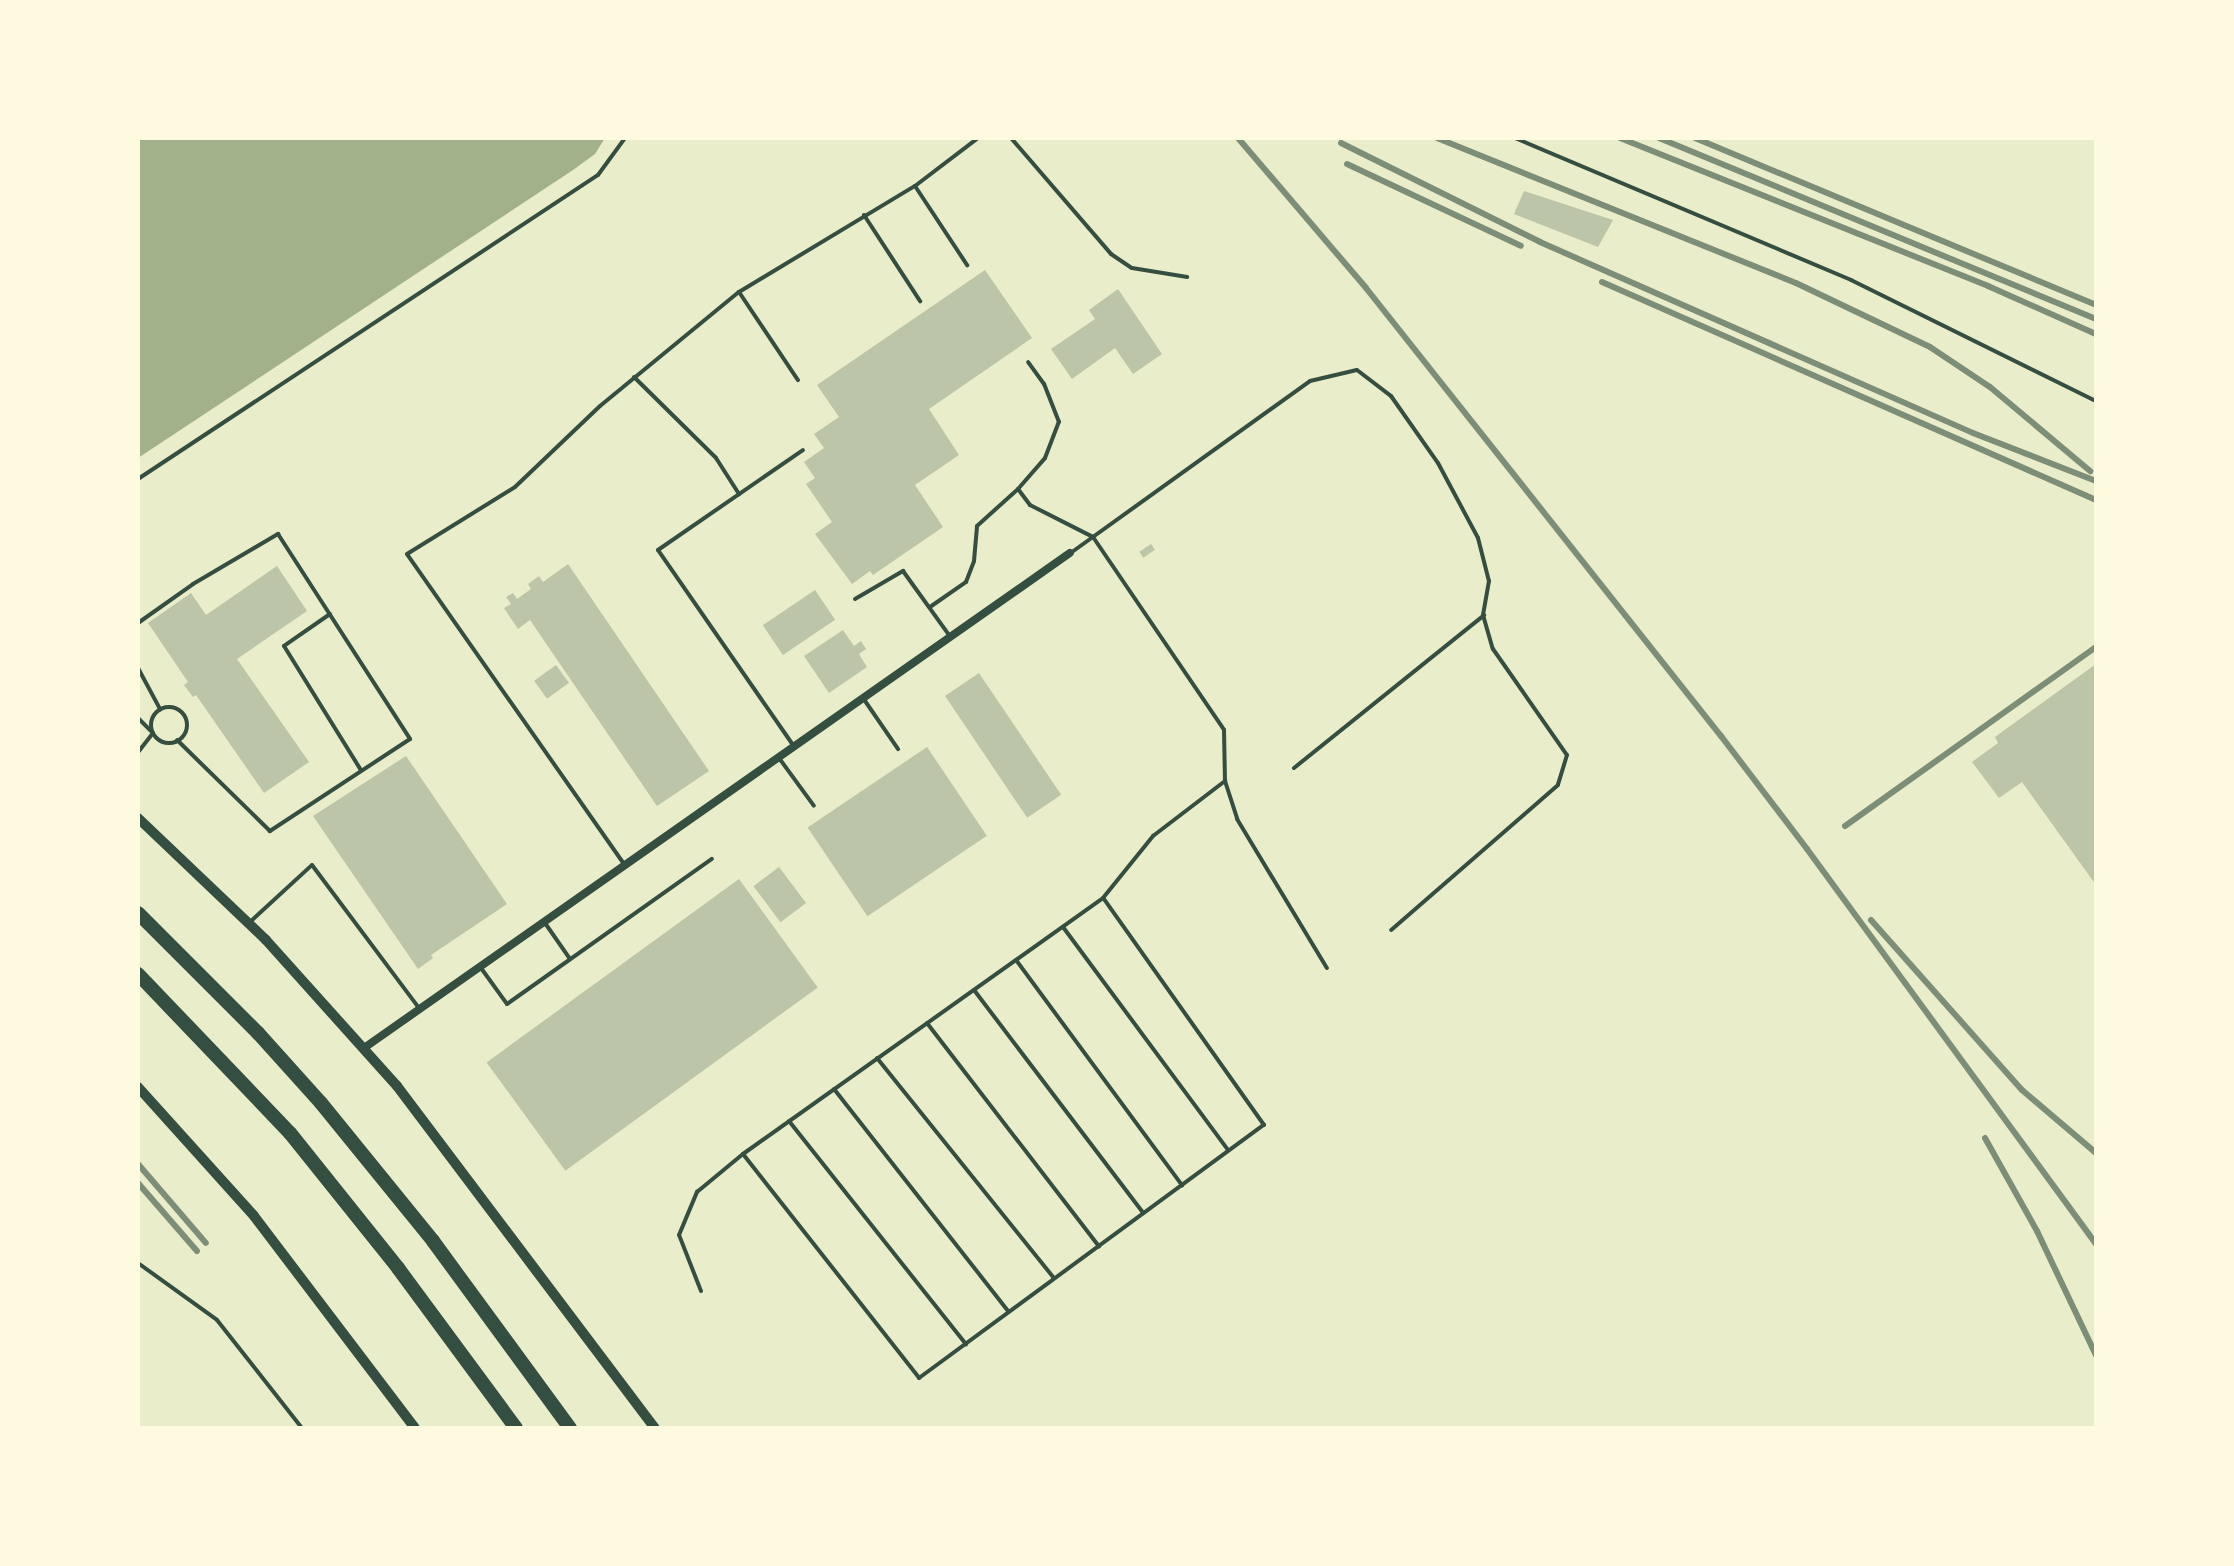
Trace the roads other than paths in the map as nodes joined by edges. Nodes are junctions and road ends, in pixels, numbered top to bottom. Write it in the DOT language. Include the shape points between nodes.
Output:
graph roads {
  1 [pos="625,138"];
  2 [pos="978,138"];
  3 [pos="1011,138"];
  4 [pos="915,186"];
  5 [pos="864,215"];
  6 [pos="967,265"];
  7 [pos="1187,277"];
  8 [pos="739,292"];
  9 [pos="920,301"];
  10 [pos="1028,362"];
  11 [pos="634,377"];
  12 [pos="798,380"];
  13 [pos="803,450"];
  14 [pos="138,479"];
  15 [pos="1018,489"];
  16 [pos="739,494"];
  17 [pos="1093,537"];
  18 [pos="1070,553"];
  19 [pos="855,599"];
  20 [pos="930,607"];
  21 [pos="330,614"];
  22 [pos="1484,615"];
  23 [pos="138,623"];
  24 [pos="950,637"];
  25 [pos="138,668"];
  26 [pos="863,698"];
  27 [pos="160,709"];
  28 [pos="138,718"];
  29 [pos="153,733"];
  30 [pos="177,740"];
  31 [pos="794,747"];
  32 [pos="898,749"];
  33 [pos="138,752"];
  34 [pos="779,758"];
  35 [pos="1294,768"];
  36 [pos="362,771"];
  37 [pos="1225,781"];
  38 [pos="814,806"];
  39 [pos="138,818"];
  40 [pos="712,859"];
  41 [pos="625,866"];
  42 [pos="1103,898"];
  43 [pos="138,913"];
  44 [pos="249,923"];
  45 [pos="545,923"];
  46 [pos="1063,927"];
  47 [pos="1391,930"];
  48 [pos="570,959"];
  49 [pos="1016,960"];
  50 [pos="481,968"];
  51 [pos="1327,968"];
  52 [pos="138,974"];
  53 [pos="974,990"];
  54 [pos="420,1010"];
  55 [pos="927,1023"];
  56 [pos="364,1048"];
  57 [pos="877,1058"];
  58 [pos="138,1087"];
  59 [pos="834,1089"];
  60 [pos="789,1121"];
  61 [pos="1228,1150"];
  62 [pos="743,1154"];
  63 [pos="1182,1185"];
  64 [pos="1143,1213"];
  65 [pos="1099,1246"];
  66 [pos="138,1263"];
  67 [pos="1054,1279"];
  68 [pos="701,1291"];
  69 [pos="1009,1312"];
  70 [pos="966,1344"];
  71 [pos="302,1428"];
  72 [pos="415,1428"];
  73 [pos="516,1428"];
  74 [pos="570,1428"];
  75 [pos="655,1428"];
  1 -- 14 [label="lane" via="598,175"];
  2 -- 4 [label="lane"];
  3 -- 7 [label="lane" via="1111,254 1132,268"];
  4 -- 5 [label="lane"];
  4 -- 6 [label="lane"];
  5 -- 8 [label="lane"];
  5 -- 9 [label="lane"];
  8 -- 11 [label="lane"];
  8 -- 12 [label="lane"];
  10 -- 15 [label="lane" via="1044,384 1059,422 1045,458"];
  11 -- 16 [label="lane" via="716,458"];
  11 -- 41 [label="lane" via="515,487 407,554"];
  13 -- 16 [label="lane"];
  15 -- 17 [label="lane" via="1030,505"];
  15 -- 20 [label="lane" via="977,526 966,582"];
  16 -- 31 [label="lane" via="658,550"];
  17 -- 18 [label="lane"];
  17 -- 22 [label="lane" via="1310,381 1357,370 1399,407 1438,463 1478,538 1489,581"];
  17 -- 37 [label="lane" via="1224,730"];
  18 -- 24 [label="street"];
  19 -- 20 [label="lane" via="903,571"];
  20 -- 24 [label="lane"];
  21 -- 23 [label="lane" via="278,534"];
  21 -- 36 [label="lane" via="284,646"];
  21 -- 36 [label="lane" via="410,739"];
  22 -- 35 [label="lane"];
  22 -- 47 [label="lane" via="1493,649 1567,755 1558,785"];
  24 -- 26 [label="street"];
  25 -- 27 [label="lane"];
  26 -- 31 [label="street"];
  26 -- 32 [label="lane"];
  27 -- 29 [label="lane" via="151,722"];
  27 -- 30 [label="lane" via="171,707 184,716 185,732"];
  28 -- 29 [label="lane"];
  29 -- 30 [label="lane" via="161,740"];
  29 -- 33 [label="lane"];
  30 -- 36 [label="lane" via="270,831"];
  31 -- 34 [label="street"];
  34 -- 38 [label="lane"];
  34 -- 41 [label="street"];
  37 -- 42 [label="lane" via="1153,836"];
  37 -- 51 [label="lane" via="1237,819"];
  39 -- 44 [label="street"];
  40 -- 48 [label="lane"];
  41 -- 45 [label="street"];
  42 -- 46 [label="lane"];
  42 -- 61 [label="lane" via="1264,1125"];
  43 -- 74 [label="highway" via="321,1103 433,1241"];
  44 -- 54 [label="lane" via="312,865"];
  44 -- 56 [label="street"];
  45 -- 48 [label="lane"];
  45 -- 50 [label="street"];
  46 -- 49 [label="lane"];
  46 -- 61 [label="lane"];
  48 -- 50 [label="lane" via="507,1004"];
  49 -- 53 [label="lane"];
  49 -- 63 [label="lane"];
  50 -- 54 [label="street"];
  52 -- 73 [label="highway" via="290,1133"];
  53 -- 55 [label="lane"];
  53 -- 64 [label="lane"];
  54 -- 56 [label="street"];
  55 -- 57 [label="lane"];
  55 -- 65 [label="lane"];
  56 -- 75 [label="street" via="446,1148"];
  57 -- 59 [label="lane"];
  57 -- 67 [label="lane"];
  58 -- 72 [label="street" via="254,1216"];
  59 -- 60 [label="lane"];
  59 -- 69 [label="lane"];
  60 -- 62 [label="lane"];
  60 -- 70 [label="lane"];
  61 -- 63 [label="lane"];
  62 -- 68 [label="lane" via="697,1192 679,1235"];
  62 -- 70 [label="lane" via="919,1378"];
  63 -- 64 [label="lane"];
  64 -- 65 [label="lane"];
  65 -- 67 [label="lane"];
  66 -- 71 [label="lane" via="217,1320"];
  67 -- 69 [label="lane"];
  69 -- 70 [label="lane"];
}
